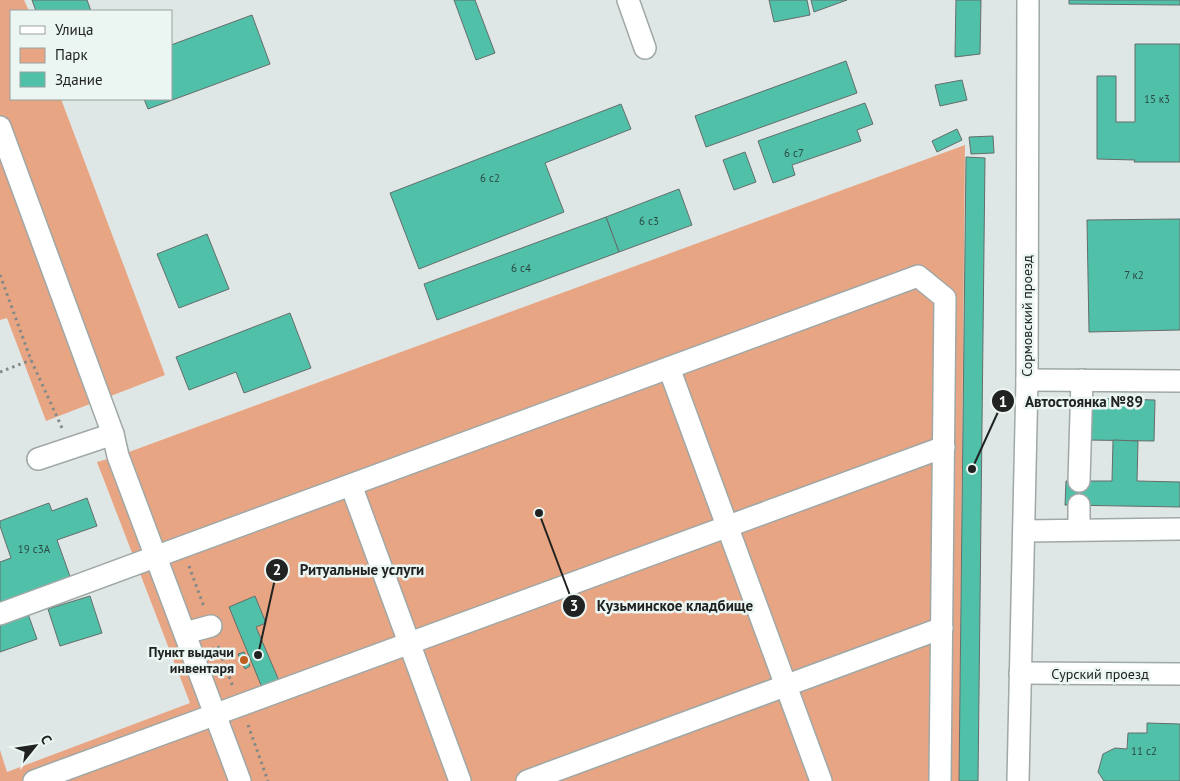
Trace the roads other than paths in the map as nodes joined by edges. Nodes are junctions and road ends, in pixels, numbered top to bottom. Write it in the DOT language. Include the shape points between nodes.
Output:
graph roads {
  1 [pos="628,0"];
  2 [pos="1028,0"];
  3 [pos="645,48"];
  4 [pos="0,126"];
  5 [pos="669,368"];
  6 [pos="1027,380"];
  7 [pos="1082,380"];
  8 [pos="1180,380"];
  9 [pos="113,434"];
  10 [pos="944,446"];
  11 [pos="38,459"];
  12 [pos="1079,481"];
  13 [pos="351,485"];
  14 [pos="1079,506"];
  15 [pos="727,526"];
  16 [pos="1180,528"];
  17 [pos="1079,529"];
  18 [pos="1024,531"];
  19 [pos="156,557"];
  20 [pos="0,614"];
  21 [pos="210,626"];
  22 [pos="942,628"];
  23 [pos="186,633"];
  24 [pos="410,643"];
  25 [pos="1020,673"];
  26 [pos="1180,674"];
  27 [pos="786,686"];
  28 [pos="216,714"];
  29 [pos="34,781"];
  30 [pos="240,781"];
  31 [pos="460,781"];
  32 [pos="527,781"];
  33 [pos="822,781"];
  34 [pos="940,781"];
  35 [pos="1018,781"];
  1 -- 3 [label="street"];
  2 -- 6 [label="street, Сормовский проезд"];
  4 -- 9 [label="street"];
  5 -- 10 [label="street" via="918,276 945,298"];
  5 -- 13 [label="street"];
  5 -- 15 [label="street"];
  6 -- 7 [label="street"];
  6 -- 18 [label="street, Сормовский проезд"];
  7 -- 8 [label="street"];
  7 -- 12 [label="street"];
  9 -- 11 [label="street"];
  9 -- 19 [label="street" via="118,456"];
  10 -- 15 [label="street"];
  10 -- 22 [label="street"];
  13 -- 19 [label="street"];
  13 -- 24 [label="street"];
  14 -- 17 [label="street"];
  15 -- 24 [label="street"];
  15 -- 27 [label="street"];
  16 -- 17 [label="street"];
  17 -- 18 [label="street"];
  18 -- 25 [label="street, Сормовский проезд"];
  19 -- 20 [label="street"];
  19 -- 23 [label="street"];
  21 -- 23 [label="street"];
  22 -- 27 [label="street"];
  22 -- 34 [label="street"];
  23 -- 28 [label="street"];
  24 -- 28 [label="street"];
  24 -- 31 [label="street"];
  25 -- 26 [label="street, Сурский проезд"];
  25 -- 35 [label="street, Сормовский проезд"];
  27 -- 32 [label="street"];
  27 -- 33 [label="street"];
  28 -- 29 [label="street"];
  28 -- 30 [label="street"];
}
